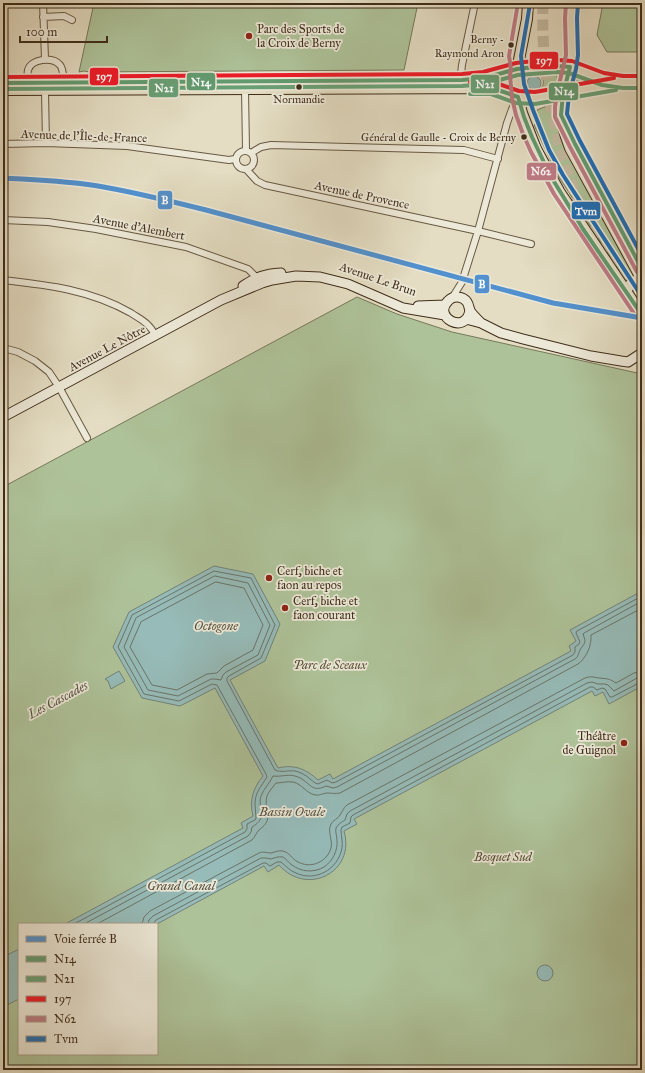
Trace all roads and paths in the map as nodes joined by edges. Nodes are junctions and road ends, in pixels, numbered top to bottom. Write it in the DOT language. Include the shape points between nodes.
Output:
graph roads {
  1 [pos="43,3"];
  2 [pos="475,3"];
  3 [pos="528,3"];
  4 [pos="572,3"];
  5 [pos="43,17"];
  6 [pos="72,20"];
  7 [pos="45,59"];
  8 [pos="570,67"];
  9 [pos="517,69"];
  10 [pos="462,80"];
  11 [pos="27,82"];
  12 [pos="623,82"];
  13 [pos="642,82"];
  14 [pos="3,83"];
  15 [pos="63,83"];
  16 [pos="245,89"];
  17 [pos="3,90"];
  18 [pos="45,91"];
  19 [pos="563,94"];
  20 [pos="518,97"];
  21 [pos="46,143"];
  22 [pos="3,144"];
  23 [pos="249,152"];
  24 [pos="235,159"];
  25 [pos="498,159"];
  26 [pos="246,169"];
  27 [pos="3,220"];
  28 [pos="478,231"];
  29 [pos="531,244"];
  30 [pos="642,279"];
  31 [pos="3,280"];
  32 [pos="259,280"];
  33 [pos="626,291"];
  34 [pos="452,298"];
  35 [pos="637,300"];
  36 [pos="445,310"];
  37 [pos="470,310"];
  38 [pos="642,315"];
  39 [pos="466,319"];
  40 [pos="481,323"];
  41 [pos="156,336"];
  42 [pos="3,348"];
  43 [pos="642,353"];
  44 [pos="59,387"];
  45 [pos="3,417"];
  46 [pos="87,438"];
  1 -- 5 [label="street"];
  2 -- 10 [label="street" via="462,65"];
  3 -- 9 [label="main road"];
  4 -- 8 [label="main road"];
  5 -- 6 [label="street" via="64,16"];
  5 -- 7 [label="street"];
  7 -- 11 [label="street" via="29,67"];
  7 -- 15 [label="street" via="58,62 62,69"];
  8 -- 9 [label="main road"];
  8 -- 12 [label="main road" via="603,79"];
  8 -- 19 [label="main road"];
  9 -- 10 [label="main road" via="484,78"];
  9 -- 20 [label="main road"];
  10 -- 15 [label="main road"];
  11 -- 14 [label="main road"];
  11 -- 15 [label="main road"];
  12 -- 13 [label="main road"];
  12 -- 19 [label="main road"];
  16 -- 18 [label="main road"];
  16 -- 20 [label="main road" via="492,88"];
  16 -- 23 [label="street"];
  17 -- 18 [label="main road"];
  18 -- 21 [label="street"];
  19 -- 20 [label="main road" via="535,98"];
  19 -- 30 [label="main road" via="561,115 570,148"];
  20 -- 25 [label="street" via="507,123"];
  20 -- 33 [label="main road" via="536,150 559,191"];
  21 -- 22 [label="street, Avenue de l'Île-de-France"];
  21 -- 24 [label="street, Avenue de l'Île-de-France" via="127,146"];
  23 -- 24 [label="street" via="243,150"];
  23 -- 25 [label="street" via="271,146 464,150"];
  23 -- 26 [label="street" via="253,155 254,161 252,166"];
  24 -- 26 [label="street" via="238,167"];
  25 -- 28 [label="street"];
  26 -- 28 [label="street, Avenue de Provence" via="257,182 265,185"];
  27 -- 32 [label="street, Avenue d'Alembert" via="48,222 96,229 186,247 248,269"];
  28 -- 29 [label="street, Avenue de Provence"];
  28 -- 34 [label="street" via="462,282"];
  30 -- 33 [label="main road" via="634,281"];
  31 -- 41 [label="street" via="60,287 87,294 114,304 147,323"];
  32 -- 36 [label="main road, Avenue Le Brun" via="268,274 320,273 343,278 402,302"];
  32 -- 41 [label="main road, Avenue Le Nôtre" via="236,290"];
  33 -- 35 [label="main road"];
  34 -- 36 [label="main road" via="446,302"];
  34 -- 37 [label="main road" via="464,299"];
  35 -- 38 [label="main road"];
  36 -- 39 [label="main road" via="450,321 462,322"];
  37 -- 39 [label="main road"];
  37 -- 40 [label="main road"];
  39 -- 40 [label="main road"];
  40 -- 43 [label="main road" via="501,333 523,339 621,361 628,362"];
  41 -- 44 [label="main road, Avenue Le Nôtre"];
  42 -- 44 [label="street" via="35,361 49,372"];
  44 -- 45 [label="main road, Avenue Le Nôtre"];
  44 -- 46 [label="street"];
}
